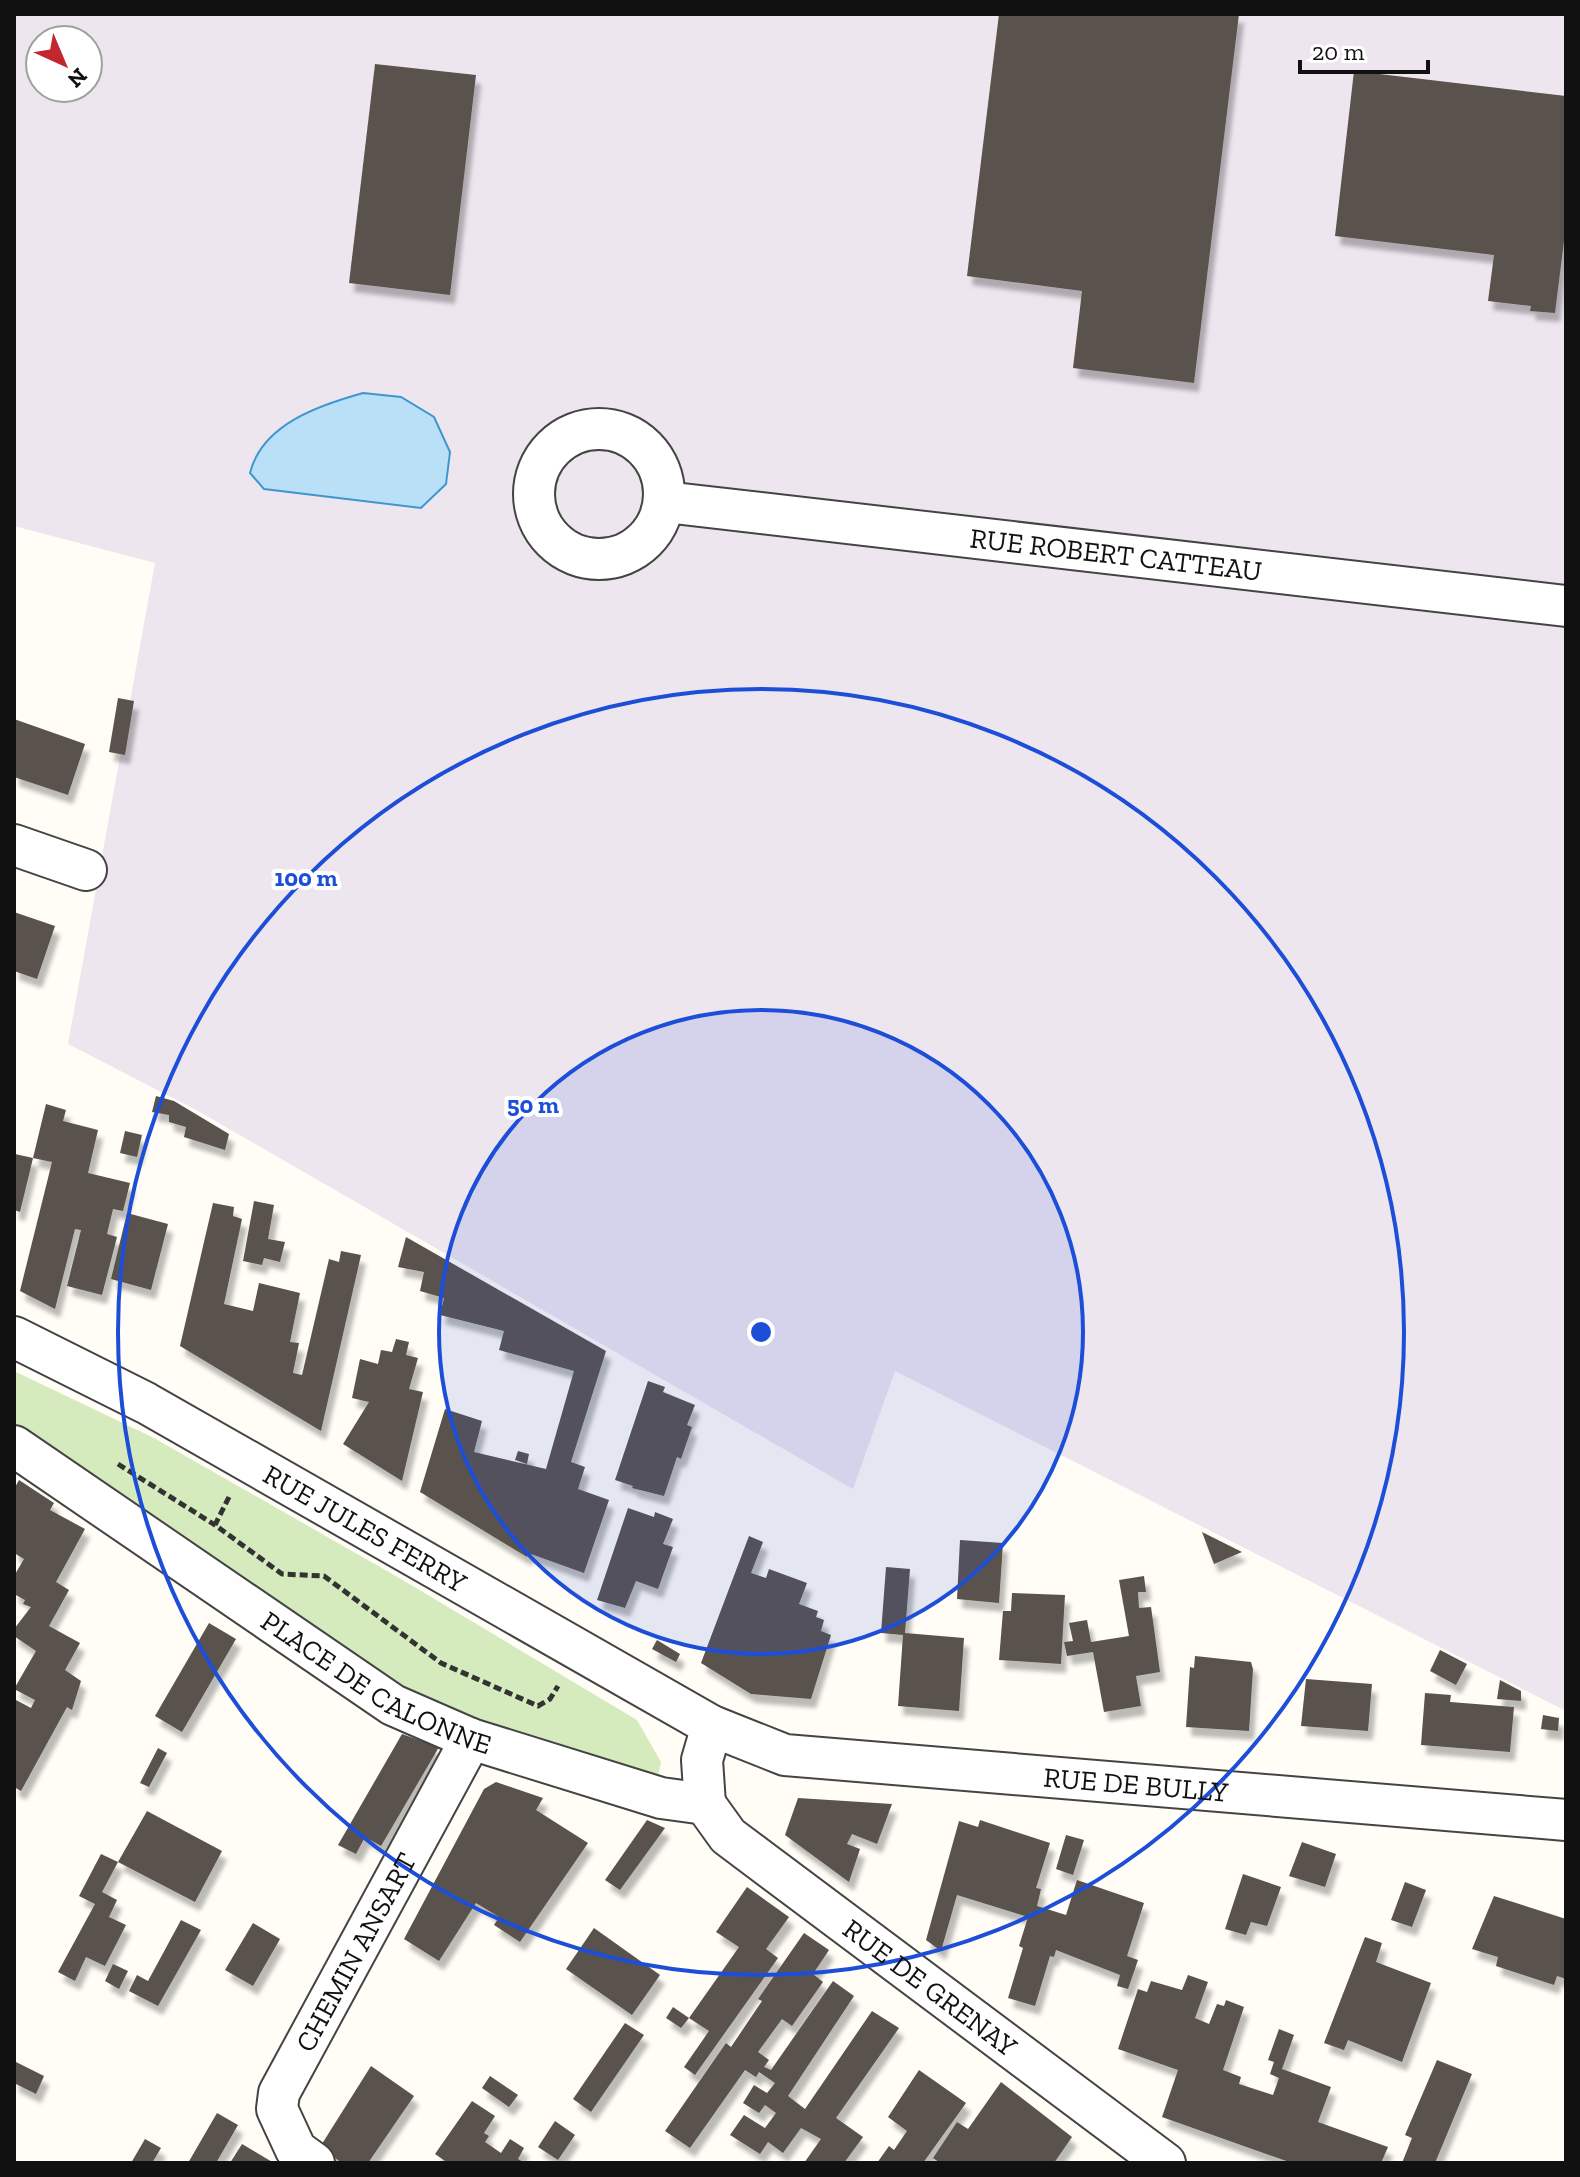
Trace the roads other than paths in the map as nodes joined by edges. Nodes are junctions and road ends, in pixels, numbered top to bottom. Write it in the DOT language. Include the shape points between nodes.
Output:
graph roads {
  1 [pos="665,502"];
  2 [pos="1566,606"];
  3 [pos="14,845"];
  4 [pos="86,870"];
  5 [pos="14,1337"];
  6 [pos="14,1446"];
  7 [pos="712,1726"];
  8 [pos="471,1739"];
  9 [pos="705,1804"];
  10 [pos="1566,1820"];
  11 [pos="314,2163"];
  12 [pos="1165,2163"];
  1 -- 2 [label="street, RUE ROBERT CATTEAU"];
  3 -- 4 [label="street"];
  5 -- 7 [label="street, RUE JULES FERRY" via="146,1403"];
  6 -- 8 [label="street, PLACE DE CALONNE" via="393,1705"];
  7 -- 9 [label="street" via="702,1760"];
  7 -- 10 [label="street, RUE DE BULLY" via="785,1755"];
  8 -- 9 [label="street, PLACE DE CALONNE" via="661,1798"];
  8 -- 11 [label="street, CHEMIN ANSART" via="279,2093 277,2109 296,2150"];
  9 -- 12 [label="street, RUE DE GRENAY" via="728,1836"];
}
